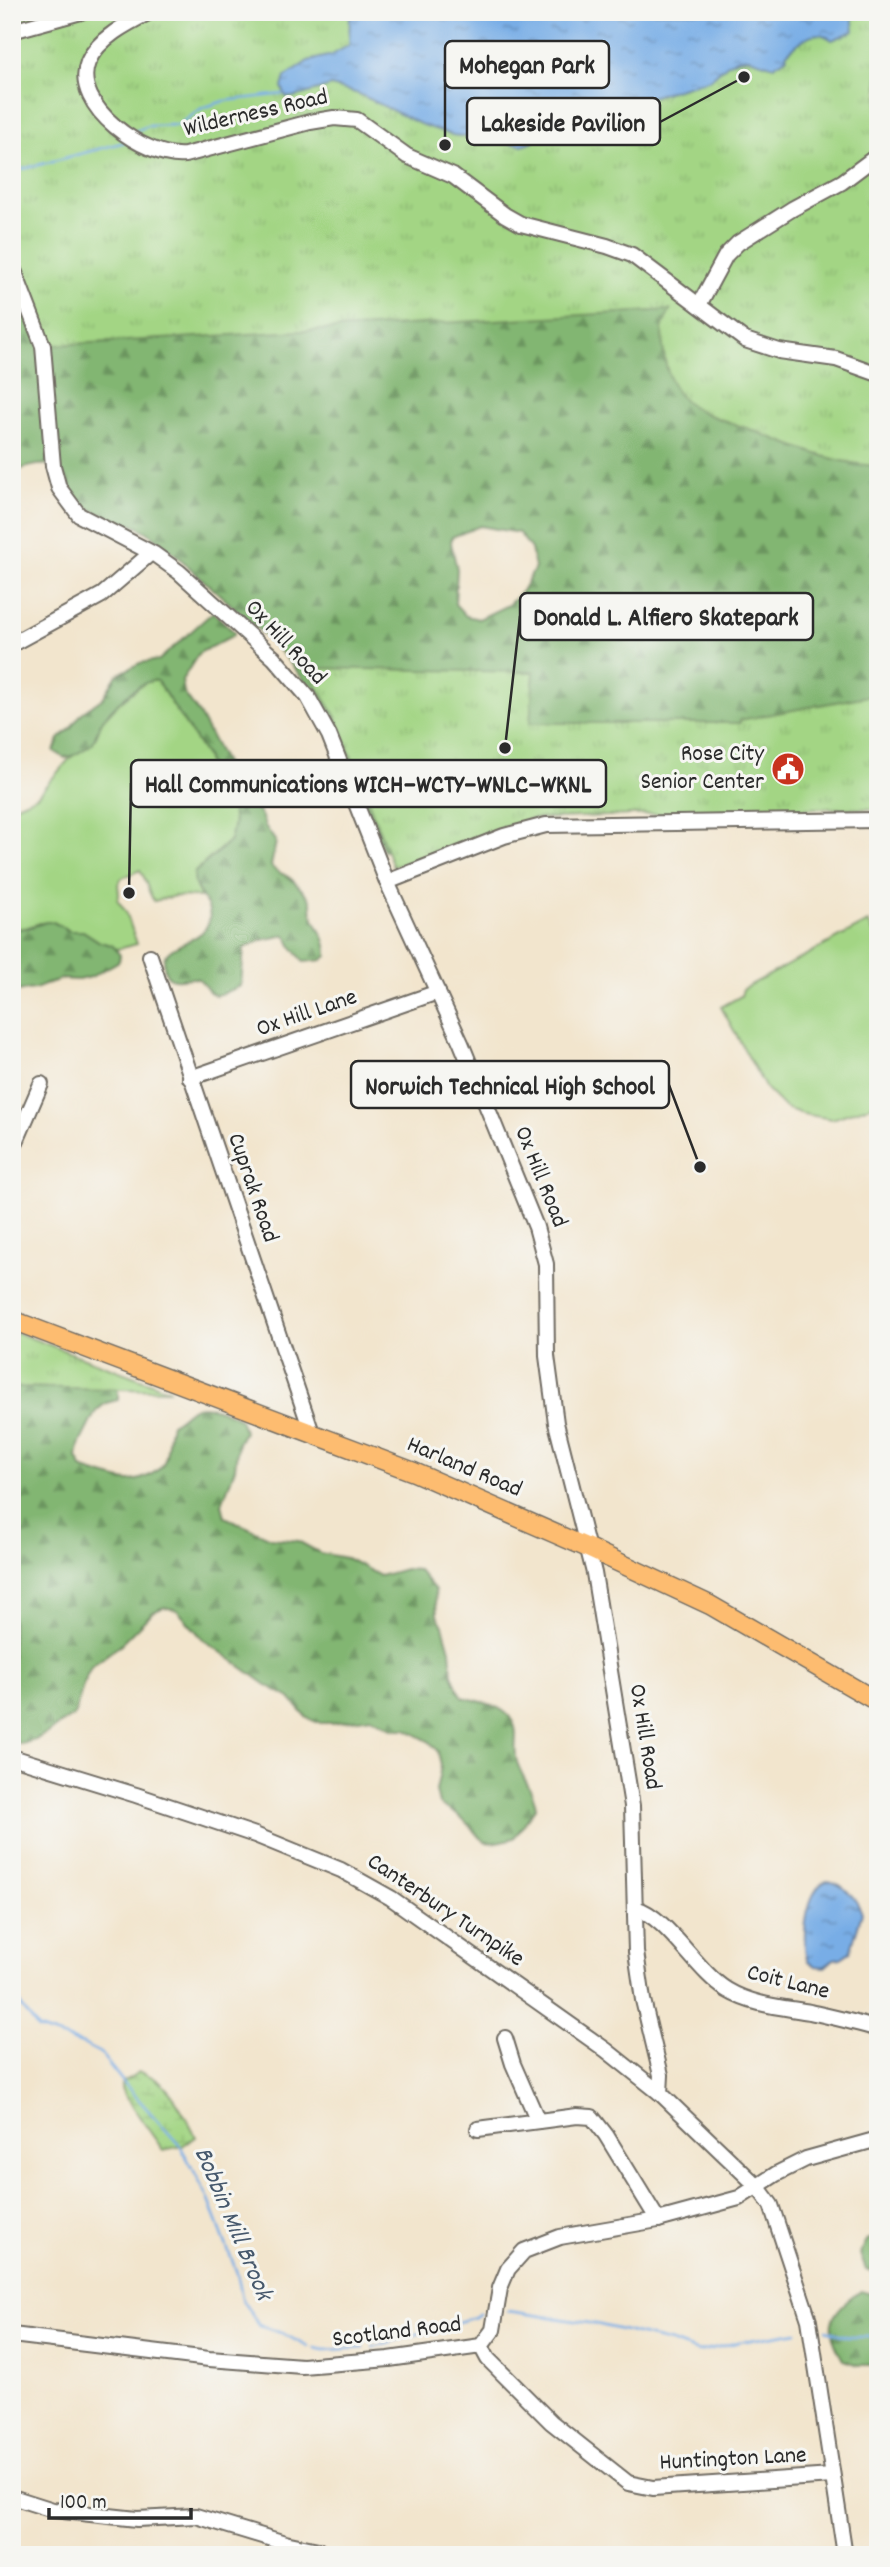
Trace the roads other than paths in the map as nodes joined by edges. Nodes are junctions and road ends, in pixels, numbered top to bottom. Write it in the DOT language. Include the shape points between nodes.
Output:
graph roads {
  1 [pos="81,12"];
  2 [pos="150,12"];
  3 [pos="12,31"];
  4 [pos="878,155"];
  5 [pos="12,265"];
  6 [pos="699,305"];
  7 [pos="878,374"];
  8 [pos="151,552"];
  9 [pos="12,644"];
  10 [pos="878,820"];
  11 [pos="387,882"];
  12 [pos="150,957"];
  13 [pos="438,992"];
  14 [pos="190,1078"];
  15 [pos="41,1084"];
  16 [pos="12,1151"];
  17 [pos="12,1320"];
  18 [pos="312,1433"];
  19 [pos="588,1548"];
  20 [pos="878,1702"];
  21 [pos="12,1757"];
  22 [pos="635,1908"];
  23 [pos="878,2029"];
  24 [pos="505,2038"];
  25 [pos="660,2094"];
  26 [pos="538,2121"];
  27 [pos="478,2129"];
  28 [pos="878,2139"];
  29 [pos="757,2186"];
  30 [pos="659,2220"];
  31 [pos="12,2335"];
  32 [pos="481,2346"];
  33 [pos="832,2476"];
  34 [pos="12,2497"];
  35 [pos="318,2550"];
  36 [pos="845,2555"];
  1 -- 3 [label="street"];
  2 -- 6 [label="street, Wilderness Road" via="100,46 88,62 86,78 103,114 149,149 185,155 310,122 357,120 407,156 453,176 515,221 626,252"];
  4 -- 6 [label="street" via="842,182 738,243 726,255"];
  5 -- 8 [label="street, Ox Hill Road" via="43,346 59,488 79,515"];
  6 -- 7 [label="street, Wilderness Road" via="758,345 836,359"];
  8 -- 9 [label="street" via="102,594"];
  8 -- 11 [label="street, Ox Hill Road" via="225,612 308,697 329,735"];
  10 -- 11 [label="street" via="541,826 503,836"];
  11 -- 13 [label="street, Ox Hill Road"];
  12 -- 14 [label="street, Cuprak Road"];
  13 -- 14 [label="street, Ox Hill Lane"];
  13 -- 19 [label="street, Ox Hill Road" via="543,1249 550,1381 558,1432"];
  14 -- 18 [label="street, Cuprak Road"];
  15 -- 16 [label="street"];
  17 -- 18 [label="main road, Harland Road"];
  18 -- 19 [label="main road, Harland Road"];
  19 -- 20 [label="main road, Harland Road" via="710,1605"];
  19 -- 22 [label="street, Ox Hill Road" via="632,1805"];
  21 -- 25 [label="street, Canterbury Turnpike" via="255,1835 341,1870 401,1905 606,2050"];
  22 -- 23 [label="street, Coit Lane" via="653,1917 711,1978 735,1994 757,2003"];
  22 -- 25 [label="street, Ox Hill Road" via="636,1952 661,2076"];
  24 -- 26 [label="street"];
  25 -- 29 [label="street, Canterbury Turnpike"];
  26 -- 27 [label="street"];
  26 -- 30 [label="street" via="593,2118"];
  28 -- 29 [label="street, Scotland Road" via="806,2160"];
  29 -- 30 [label="street, Scotland Road" via="739,2198"];
  29 -- 33 [label="street, Canterbury Turnpike" via="771,2205 809,2320"];
  30 -- 32 [label="street, Scotland Road" via="560,2237 524,2251 508,2269 493,2330"];
  31 -- 32 [label="street, Scotland Road" via="302,2366"];
  32 -- 33 [label="street, Huntington Lane" via="488,2359 551,2422 628,2483 653,2488"];
  33 -- 36 [label="street, Canterbury Turnpike"];
  34 -- 35 [label="street" via="52,2510 136,2519 196,2516"];
}
